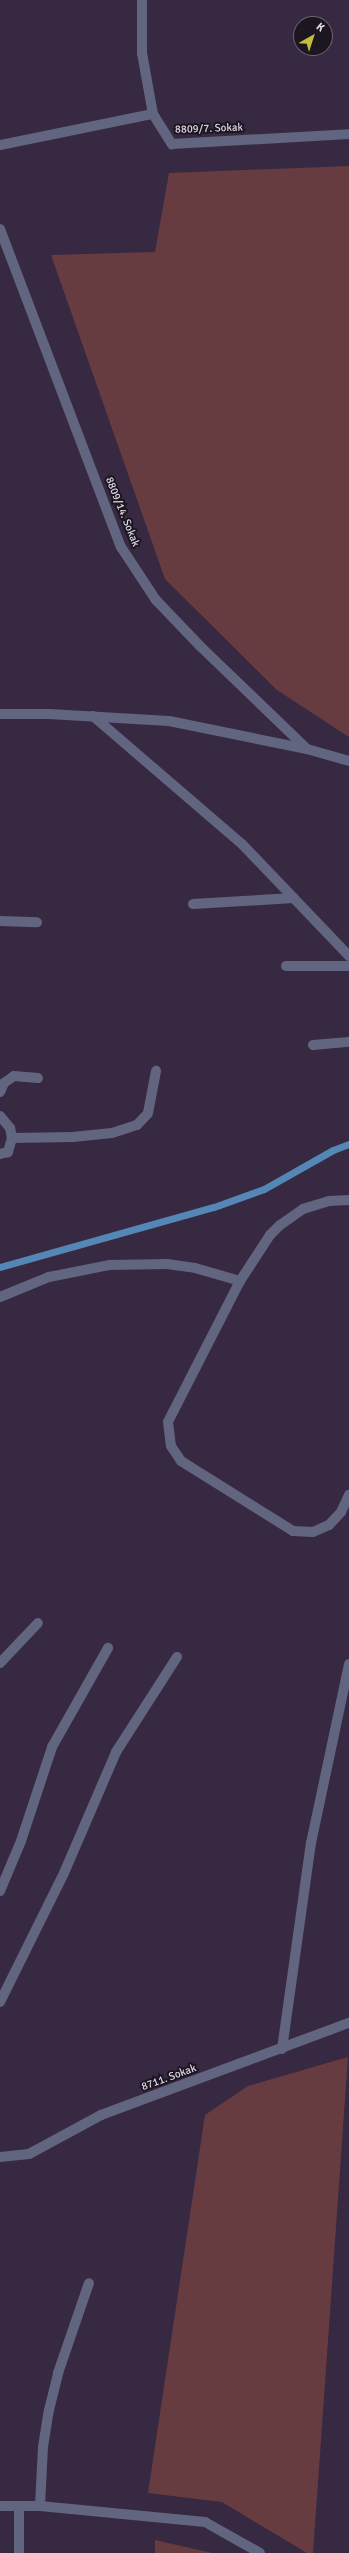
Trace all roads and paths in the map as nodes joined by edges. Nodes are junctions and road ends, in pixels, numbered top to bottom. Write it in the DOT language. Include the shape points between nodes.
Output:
graph roads {
  1 [pos="142,0"];
  2 [pos="153,114"];
  3 [pos="349,134"];
  4 [pos="0,145"];
  5 [pos="0,229"];
  6 [pos="0,714"];
  7 [pos="93,716"];
  8 [pos="307,749"];
  9 [pos="349,761"];
  10 [pos="294,898"];
  11 [pos="194,904"];
  12 [pos="0,921"];
  13 [pos="37,922"];
  14 [pos="349,956"];
  15 [pos="286,966"];
  16 [pos="349,966"];
  17 [pos="349,1042"];
  18 [pos="313,1045"];
  19 [pos="156,1071"];
  20 [pos="38,1078"];
  21 [pos="0,1092"];
  22 [pos="0,1116"];
  23 [pos="12,1138"];
  24 [pos="0,1154"];
  25 [pos="349,1200"];
  26 [pos="240,1281"];
  27 [pos="0,1297"];
  28 [pos="349,1495"];
  29 [pos="38,1623"];
  30 [pos="108,1648"];
  31 [pos="177,1657"];
  32 [pos="0,1663"];
  33 [pos="349,1664"];
  34 [pos="0,1891"];
  35 [pos="0,2002"];
  36 [pos="349,2023"];
  37 [pos="282,2049"];
  38 [pos="1,2158"];
  39 [pos="89,2283"];
  40 [pos="0,2506"];
  41 [pos="19,2506"];
  42 [pos="40,2506"];
  43 [pos="19,2553"];
  44 [pos="260,2553"];
  1 -- 2 [label="street, 8809/7. Sokak" via="142,53"];
  2 -- 3 [label="street, 8809/7. Sokak" via="172,144"];
  2 -- 4 [label="street"];
  5 -- 8 [label="street, 8809/14. Sokak" via="121,547 156,600"];
  6 -- 7 [label="street"];
  7 -- 8 [label="street" via="169,721"];
  7 -- 10 [label="street" via="242,844"];
  8 -- 9 [label="street"];
  10 -- 11 [label="street"];
  10 -- 14 [label="street"];
  12 -- 13 [label="street"];
  15 -- 16 [label="street"];
  17 -- 18 [label="street"];
  19 -- 23 [label="street" via="148,1113 137,1125 112,1133 73,1137"];
  20 -- 21 [label="street" via="14,1076 4,1083"];
  22 -- 23 [label="street" via="10,1128"];
  23 -- 24 [label="street" via="8,1152"];
  25 -- 26 [label="street" via="316,1204 291,1216 270,1235"];
  26 -- 27 [label="street" via="195,1268 166,1264 116,1264 49,1277"];
  26 -- 28 [label="street" via="168,1422 171,1446 188,1466 293,1531 313,1532 329,1525 341,1512"];
  29 -- 32 [label="street"];
  30 -- 34 [label="street" via="52,1747 21,1841"];
  31 -- 35 [label="street" via="116,1752 64,1873"];
  33 -- 37 [label="street" via="312,1843"];
  36 -- 37 [label="street, 8711. Sokak"];
  37 -- 38 [label="street, 8711. Sokak" via="101,2115 29,2154"];
  39 -- 42 [label="street" via="58,2373 49,2410 42,2454"];
  40 -- 41 [label="street"];
  41 -- 42 [label="street"];
  41 -- 43 [label="street"];
  42 -- 44 [label="street" via="205,2522"];
}
